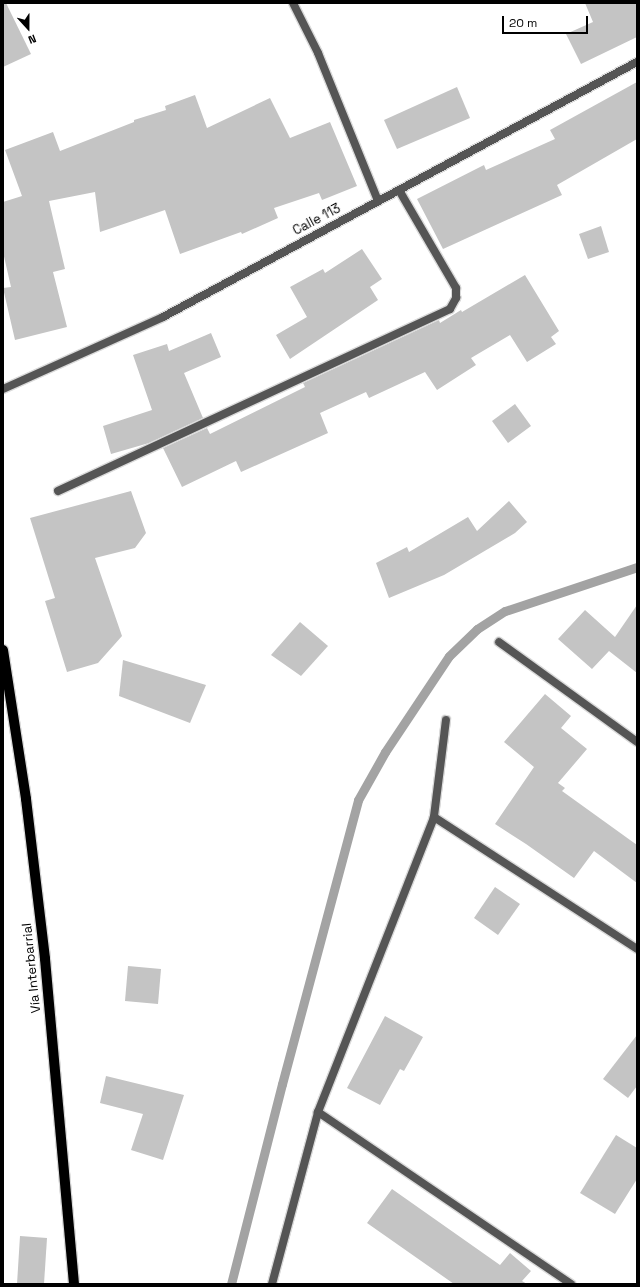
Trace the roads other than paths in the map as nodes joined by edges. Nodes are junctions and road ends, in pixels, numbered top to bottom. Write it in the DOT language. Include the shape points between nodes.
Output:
graph roads {
  1 [pos="293,3"];
  2 [pos="637,62"];
  3 [pos="399,190"];
  4 [pos="378,201"];
  5 [pos="3,389"];
  6 [pos="58,491"];
  7 [pos="499,642"];
  8 [pos="3,650"];
  9 [pos="446,720"];
  10 [pos="637,742"];
  11 [pos="434,817"];
  12 [pos="637,949"];
  13 [pos="318,1112"];
  14 [pos="74,1284"];
  15 [pos="272,1284"];
  16 [pos="571,1284"];
  1 -- 4 [label="street" via="318,53"];
  2 -- 3 [label="street, Calle 113"];
  3 -- 4 [label="street, Calle 113"];
  3 -- 6 [label="street" via="456,288 456,298 450,309"];
  4 -- 5 [label="street, Calle 113" via="163,317"];
  7 -- 10 [label="street"];
  8 -- 14 [label="main road, Vía Interbarrial" via="26,799 45,959"];
  9 -- 11 [label="street"];
  11 -- 12 [label="street"];
  11 -- 13 [label="street"];
  13 -- 15 [label="street"];
  13 -- 16 [label="street"];
}
